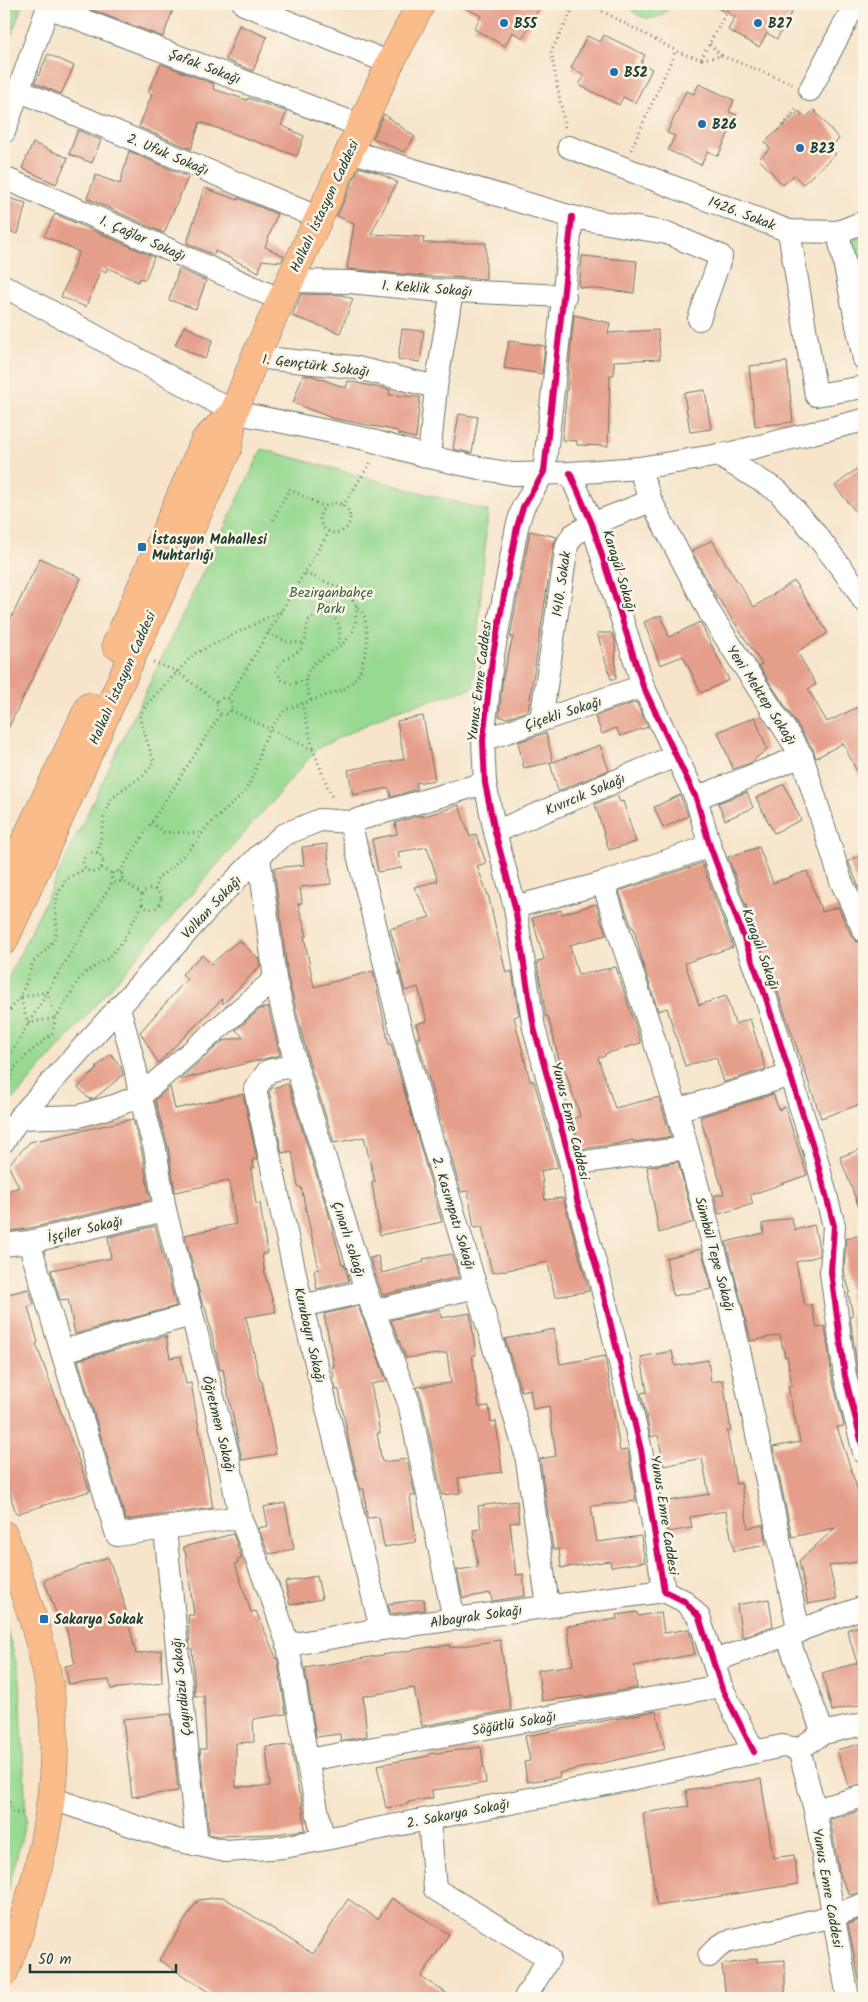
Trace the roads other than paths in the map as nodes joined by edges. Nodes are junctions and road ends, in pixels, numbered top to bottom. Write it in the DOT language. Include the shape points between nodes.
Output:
graph roads {
  1 [pos="244,4"];
  2 [pos="421,4"];
  3 [pos="855,4"];
  4 [pos="48,5"];
  5 [pos="390,63"];
  6 [pos="18,90"];
  7 [pos="810,90"];
  8 [pos="361,126"];
  9 [pos="4,132"];
  10 [pos="569,147"];
  11 [pos="350,151"];
  12 [pos="4,178"];
  13 [pos="572,217"];
  14 [pos="318,218"];
  15 [pos="864,222"];
  16 [pos="789,231"];
  17 [pos="838,232"];
  18 [pos="4,286"];
  19 [pos="285,291"];
  20 [pos="452,291"];
  21 [pos="565,296"];
  22 [pos="699,320"];
  23 [pos="255,357"];
  24 [pos="864,359"];
  25 [pos="436,387"];
  26 [pos="864,387"];
  27 [pos="234,412"];
  28 [pos="864,420"];
  29 [pos="718,455"];
  30 [pos="428,457"];
  31 [pos="639,468"];
  32 [pos="544,472"];
  33 [pos="570,472"];
  34 [pos="651,501"];
  35 [pos="592,524"];
  36 [pos="864,601"];
  37 [pos="643,686"];
  38 [pos="541,720"];
  39 [pos="483,740"];
  40 [pos="675,756"];
  41 [pos="802,756"];
  42 [pos="485,783"];
  43 [pos="696,798"];
  44 [pos="346,822"];
  45 [pos="495,832"];
  46 [pos="710,846"];
  47 [pos="259,856"];
  48 [pos="602,883"];
  49 [pos="4,884"];
  50 [pos="516,907"];
  51 [pos="864,931"];
  52 [pos="4,941"];
  53 [pos="275,979"];
  54 [pos="119,1007"];
  55 [pos="296,1065"];
  56 [pos="791,1075"];
  57 [pos="140,1096"];
  58 [pos="677,1110"];
  59 [pos="19,1118"];
  60 [pos="4,1141"];
  61 [pos="686,1148"];
  62 [pos="571,1164"];
  63 [pos="165,1210"];
  64 [pos="29,1242"];
  65 [pos="4,1245"];
  66 [pos="476,1287"];
  67 [pos="370,1301"];
  68 [pos="302,1306"];
  69 [pos="192,1315"];
  70 [pos="62,1351"];
  71 [pos="864,1452"];
  72 [pos="240,1517"];
  73 [pos="165,1530"];
  74 [pos="4,1535"];
  75 [pos="664,1591"];
  76 [pos="548,1606"];
  77 [pos="864,1607"];
  78 [pos="454,1619"];
  79 [pos="381,1629"];
  80 [pos="793,1634"];
  81 [pos="288,1645"];
  82 [pos="714,1661"];
  83 [pos="721,1686"];
  84 [pos="864,1724"];
  85 [pos="823,1733"];
  86 [pos="791,1748"];
  87 [pos="754,1752"];
  88 [pos="307,1760"];
  89 [pos="864,1796"];
  90 [pos="50,1805"];
  91 [pos="814,1810"];
  92 [pos="429,1819"];
  93 [pos="323,1839"];
  94 [pos="197,1845"];
  95 [pos="864,1904"];
  96 [pos="833,1916"];
  97 [pos="709,1956"];
  98 [pos="4,1973"];
  99 [pos="525,1998"];
  100 [pos="848,1998"];
  1 -- 5 [label="street"];
  2 -- 5 [label="main road, Halkalı İstasyon Caddesi"];
  3 -- 7 [label="street"];
  4 -- 6 [label="street"];
  4 -- 8 [label="street, Şafak Sokağı"];
  5 -- 8 [label="main road, Halkalı İstasyon Caddesi"];
  6 -- 9 [label="street"];
  6 -- 14 [label="street, 2. Ufuk Sokağı"];
  8 -- 11 [label="main road, Halkalı İstasyon Caddesi"];
  10 -- 16 [label="street, 1426. Sokak"];
  11 -- 13 [label="street"];
  11 -- 14 [label="main road, Halkalı İstasyon Caddesi"];
  12 -- 19 [label="street, 1. Çağlar Sokağı" via="114,225"];
  13 -- 21 [label="street"];
  13 -- 22 [label="street" via="667,233 721,256"];
  14 -- 19 [label="main road, Halkalı İstasyon Caddesi"];
  15 -- 17 [label="street, 1426. Sokak"];
  16 -- 17 [label="street, 1426. Sokak"];
  16 -- 26 [label="street" via="816,395"];
  17 -- 24 [label="street"];
  18 -- 27 [label="street"];
  19 -- 20 [label="street, 1. Keklik Sokağı" via="350,282"];
  19 -- 23 [label="main road, Halkalı İstasyon Caddesi"];
  20 -- 21 [label="street, 1. Keklik Sokağı"];
  20 -- 25 [label="street"];
  21 -- 32 [label="street"];
  23 -- 25 [label="street, 1. Gençtürk Sokağı" via="352,366"];
  23 -- 27 [label="main road, Halkalı İstasyon Caddesi"];
  25 -- 30 [label="street"];
  27 -- 30 [label="street"];
  27 -- 49 [label="main road, Halkalı İstasyon Caddesi" via="205,440 91,703"];
  27 -- 52 [label="main road, Halkalı İstasyon Caddesi" via="228,448"];
  28 -- 29 [label="street"];
  29 -- 31 [label="street"];
  29 -- 36 [label="street" via="778,491 814,532"];
  30 -- 32 [label="street" via="513,474"];
  31 -- 33 [label="street"];
  31 -- 34 [label="street, Yeni Mektep Sokağı"];
  32 -- 33 [label="street"];
  32 -- 39 [label="street, Yunus Emre Caddesi" via="523,507 517,527 492,660"];
  33 -- 35 [label="street, Karagül Sokağı"];
  34 -- 35 [label="street, 1410. Sokak"];
  34 -- 41 [label="street, Yeni Mektep Sokağı" via="711,615"];
  35 -- 37 [label="street, Karagül Sokağı"];
  35 -- 38 [label="street, 1410. Sokak" via="573,535 567,544"];
  37 -- 38 [label="street, Çiçekli Sokağı"];
  37 -- 40 [label="street, Karagül Sokağı"];
  38 -- 39 [label="street, Çiçekli Sokağı"];
  39 -- 42 [label="street, Yunus Emre Caddesi"];
  40 -- 43 [label="street, Karagül Sokağı"];
  40 -- 45 [label="street, Kıvırcık Sokağı"];
  41 -- 43 [label="street"];
  41 -- 51 [label="street, Yeni Mektep Sokağı" via="841,881"];
  42 -- 44 [label="street, Volkan Sokağı"];
  42 -- 45 [label="street, Yunus Emre Caddesi"];
  43 -- 46 [label="street, Karagül Sokağı"];
  44 -- 47 [label="street, Volkan Sokağı" via="320,820 283,835"];
  44 -- 66 [label="street, 2. Kasımpatı Sokağı" via="400,1026"];
  45 -- 50 [label="street, Yunus Emre Caddesi"];
  46 -- 48 [label="street"];
  46 -- 56 [label="street, Karagül Sokağı"];
  47 -- 53 [label="street, Çınarlı sokağı"];
  47 -- 54 [label="street, Volkan Sokağı"];
  48 -- 50 [label="street"];
  48 -- 58 [label="street, Sümbül Tepe Sokağı"];
  50 -- 62 [label="street, Yunus Emre Caddesi" via="534,1028"];
  53 -- 55 [label="street, Çınarlı sokağı"];
  53 -- 57 [label="street"];
  54 -- 57 [label="street, Öğretmen Sokağı"];
  54 -- 59 [label="street, Volkan Sokağı"];
  55 -- 67 [label="street, Çınarlı sokağı"];
  55 -- 68 [label="street, Kurubayır Sokağı" via="268,1071 255,1089"];
  56 -- 58 [label="street"];
  56 -- 71 [label="street, Karagül Sokağı" via="834,1226 831,1272 845,1376"];
  57 -- 59 [label="street" via="79,1116"];
  57 -- 63 [label="street, Öğretmen Sokağı" via="155,1149"];
  58 -- 61 [label="street, Sümbül Tepe Sokağı"];
  59 -- 60 [label="street, Volkan Sokağı"];
  61 -- 62 [label="street"];
  61 -- 80 [label="street, Sümbül Tepe Sokağı" via="730,1307"];
  62 -- 75 [label="street, Yunus Emre Caddesi" via="577,1200 641,1450"];
  63 -- 64 [label="street, İşçiler Sokağı"];
  63 -- 69 [label="street, Öğretmen Sokağı"];
  64 -- 65 [label="street, İşçiler Sokağı"];
  64 -- 70 [label="street"];
  66 -- 67 [label="street"];
  66 -- 76 [label="street, 2. Kasımpatı Sokağı" via="526,1454"];
  67 -- 68 [label="street"];
  67 -- 78 [label="street, Çınarlı sokağı" via="409,1403"];
  68 -- 79 [label="street, Kurubayır Sokağı"];
  69 -- 70 [label="street"];
  69 -- 72 [label="street, Öğretmen Sokağı" via="227,1451"];
  70 -- 73 [label="street" via="117,1536"];
  72 -- 73 [label="street"];
  72 -- 81 [label="street, Öğretmen Sokağı"];
  73 -- 94 [label="street, Çayırdüzü Sokağı"];
  74 -- 90 [label="main road" via="26,1595 44,1662 53,1713 54,1762"];
  75 -- 76 [label="street, Albayrak Sokağı"];
  75 -- 82 [label="street, Yunus Emre Caddesi" via="684,1601 699,1617"];
  76 -- 78 [label="street, Albayrak Sokağı"];
  77 -- 80 [label="street"];
  78 -- 79 [label="street, Albayrak Sokağı"];
  79 -- 81 [label="street, Albayrak Sokağı"];
  80 -- 82 [label="street"];
  80 -- 85 [label="street, Sümbül Tepe Sokağı"];
  81 -- 88 [label="street, Öğretmen Sokağı"];
  82 -- 83 [label="street, Yunus Emre Caddesi"];
  83 -- 87 [label="street, Yunus Emre Caddesi"];
  83 -- 88 [label="street, Söğütlü Sokağı"];
  84 -- 85 [label="street, 2. Sakarya Sokağı"];
  85 -- 86 [label="street, 2. Sakarya Sokağı"];
  86 -- 87 [label="street, 2. Sakarya Sokağı"];
  86 -- 91 [label="street, Yunus Emre Caddesi"];
  87 -- 92 [label="street, 2. Sakarya Sokağı"];
  88 -- 93 [label="street, Öğretmen Sokağı"];
  89 -- 91 [label="street"];
  90 -- 94 [label="street, 2. Sakarya Sokağı"];
  90 -- 98 [label="main road" via="36,1876"];
  91 -- 96 [label="street, Yunus Emre Caddesi"];
  92 -- 93 [label="street, 2. Sakarya Sokağı"];
  92 -- 99 [label="street" via="435,1889 549,1958"];
  93 -- 94 [label="street, 2. Sakarya Sokağı" via="284,1847 226,1851"];
  95 -- 96 [label="street"];
  96 -- 97 [label="street" via="726,1942"];
  96 -- 100 [label="street, Yunus Emre Caddesi"];
}
